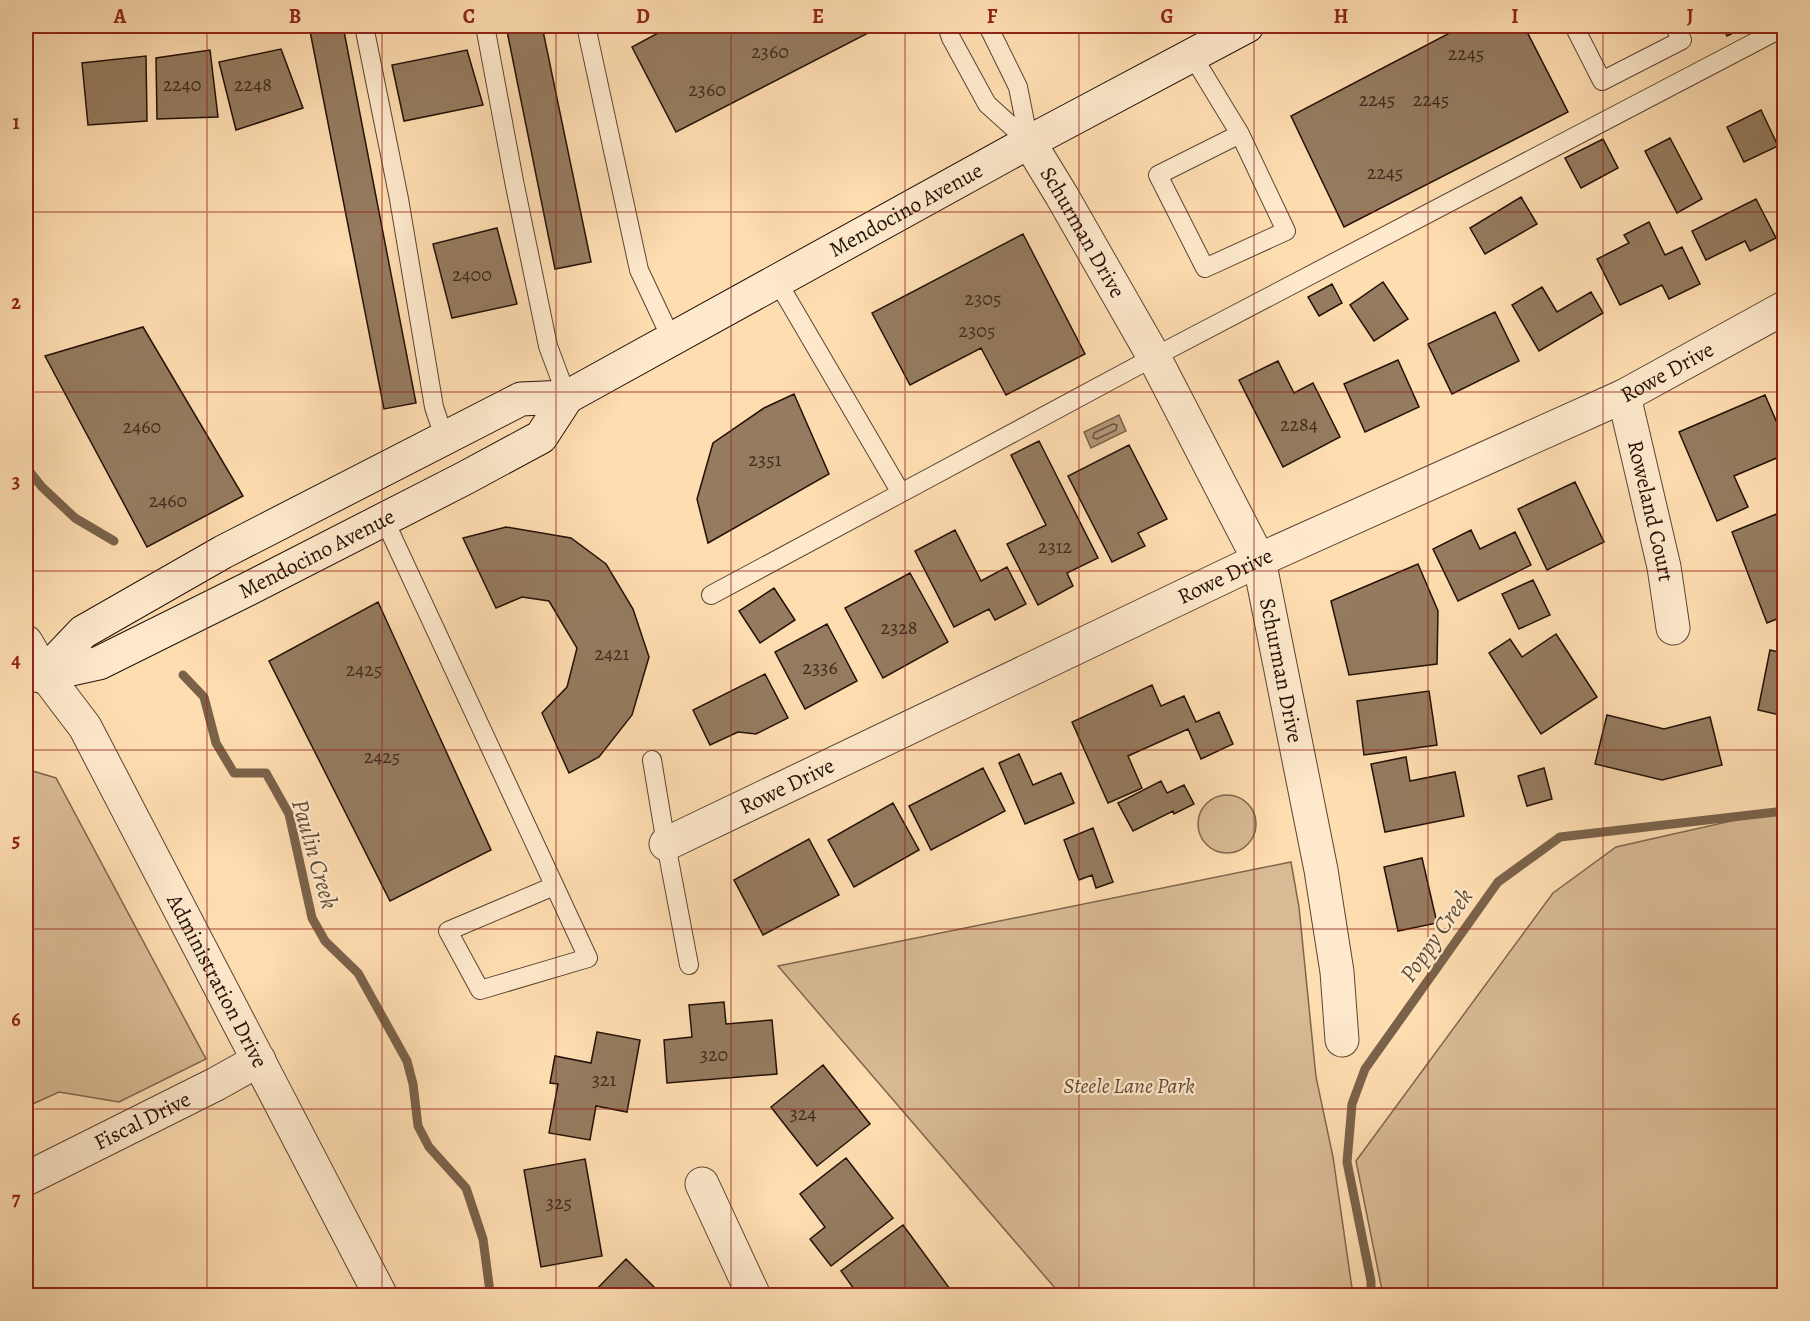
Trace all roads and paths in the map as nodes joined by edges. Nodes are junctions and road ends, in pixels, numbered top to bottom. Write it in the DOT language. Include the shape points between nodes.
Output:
graph roads {
  1 [pos="364,26"];
  2 [pos="485,26"];
  3 [pos="586,26"];
  4 [pos="948,26"];
  5 [pos="988,26"];
  6 [pos="1247,26"];
  7 [pos="1574,26"];
  8 [pos="1674,26"];
  9 [pos="1785,27"];
  10 [pos="1191,55"];
  11 [pos="1239,134"];
  12 [pos="1029,142"];
  13 [pos="777,281"];
  14 [pos="1785,308"];
  15 [pos="672,340"];
  16 [pos="1154,357"];
  17 [pos="1624,396"];
  18 [pos="567,398"];
  19 [pos="444,437"];
  20 [pos="901,493"];
  21 [pos="384,519"];
  22 [pos="1259,561"];
  23 [pos="711,596"];
  24 [pos="1673,628"];
  25 [pos="26,642"];
  26 [pos="35,678"];
  27 [pos="652,760"];
  28 [pos="666,844"];
  29 [pos="554,886"];
  30 [pos="689,965"];
  31 [pos="1342,1040"];
  32 [pos="260,1060"];
  33 [pos="26,1179"];
  34 [pos="702,1184"];
  35 [pos="381,1296"];
  36 [pos="754,1296"];
  1 -- 19 [label="lane" via="399,199 434,407"];
  2 -- 18 [label="lane" via="548,346"];
  3 -- 15 [label="lane" via="639,270"];
  4 -- 12 [label="lane" via="987,104"];
  5 -- 12 [label="lane" via="1018,87"];
  6 -- 10 [label="street, Mendocino Avenue"];
  7 -- 8 [label="lane" via="1602,81 1682,40"];
  9 -- 16 [label="lane"];
  10 -- 11 [label="lane"];
  10 -- 12 [label="street, Mendocino Avenue"];
  11 -- 11 [label="lane" via="1158,175 1205,268 1286,231"];
  12 -- 13 [label="street, Mendocino Avenue"];
  12 -- 16 [label="street, Schurman Drive"];
  13 -- 15 [label="street, Mendocino Avenue"];
  13 -- 20 [label="lane"];
  14 -- 17 [label="street, Rowe Drive"];
  15 -- 18 [label="street, Mendocino Avenue"];
  16 -- 20 [label="lane"];
  16 -- 22 [label="street, Schurman Drive"];
  17 -- 22 [label="street, Rowe Drive"];
  17 -- 24 [label="street, Roweland Court" via="1664,567"];
  18 -- 19 [label="street, Mendocino Avenue" via="521,399"];
  18 -- 21 [label="street, Mendocino Avenue" via="541,437"];
  19 -- 26 [label="street, Mendocino Avenue" via="223,552 83,632"];
  20 -- 23 [label="lane"];
  21 -- 26 [label="street, Mendocino Avenue" via="99,663"];
  21 -- 29 [label="lane"];
  22 -- 28 [label="street, Rowe Drive"];
  22 -- 31 [label="street, Schurman Drive" via="1321,870 1337,972"];
  25 -- 26 [label="street, Administration Drive"];
  26 -- 32 [label="street, Administration Drive" via="85,727"];
  27 -- 28 [label="lane"];
  28 -- 30 [label="lane"];
  29 -- 29 [label="lane" via="588,958 480,990 448,931"];
  32 -- 33 [label="street, Fiscal Drive"];
  32 -- 35 [label="street, Administration Drive"];
  34 -- 36 [label="street"];
}
